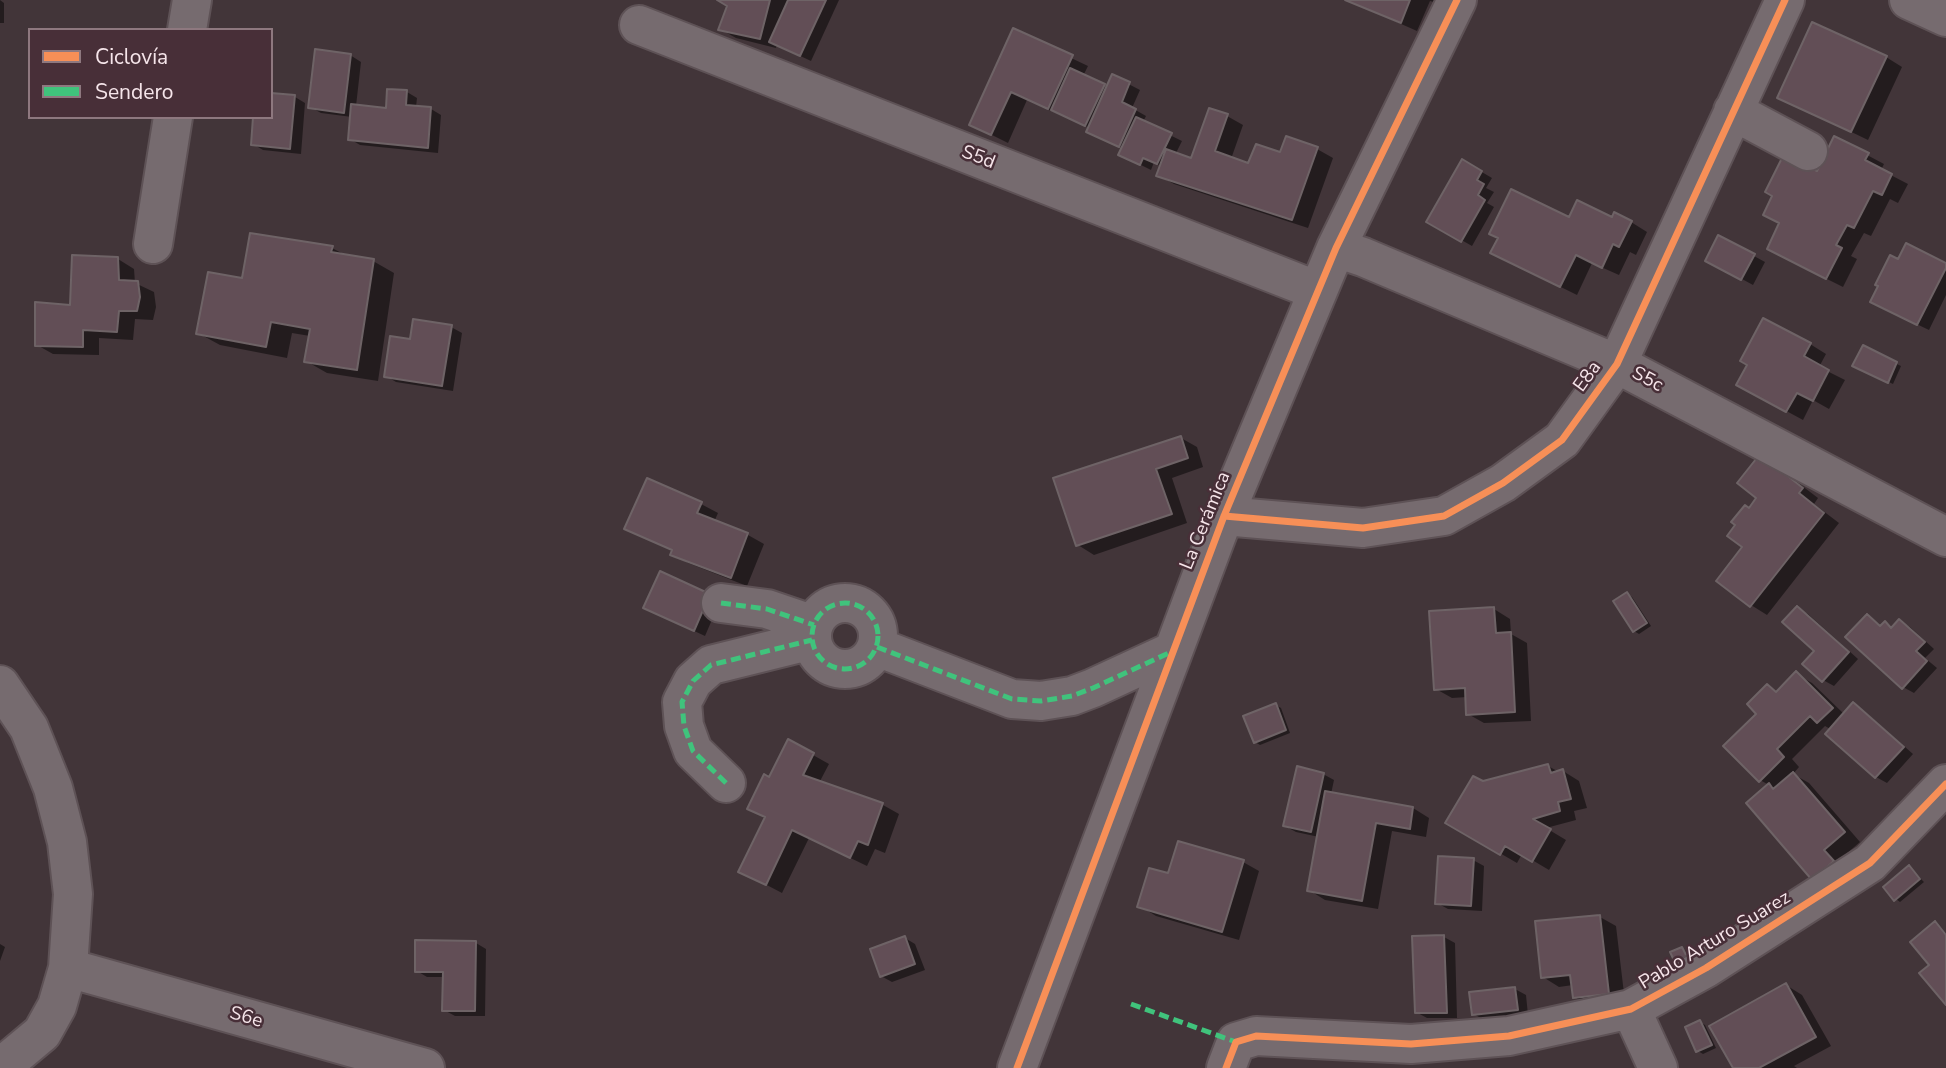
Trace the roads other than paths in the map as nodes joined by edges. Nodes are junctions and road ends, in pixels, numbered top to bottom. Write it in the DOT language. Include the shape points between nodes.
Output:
graph roads {
  1 [pos="192,0"];
  2 [pos="1458,0"];
  3 [pos="1785,0"];
  4 [pos="1909,0"];
  5 [pos="1946,17"];
  6 [pos="639,25"];
  7 [pos="187,28"];
  8 [pos="1733,111"];
  9 [pos="173,119"];
  10 [pos="1808,151"];
  11 [pos="152,244"];
  12 [pos="1336,248"];
  13 [pos="1318,291"];
  14 [pos="1617,364"];
  15 [pos="1224,516"];
  16 [pos="1946,537"];
  17 [pos="721,603"];
  18 [pos="813,633"];
  19 [pos="1173,651"];
  20 [pos="0,685"];
  21 [pos="726,783"];
  22 [pos="1946,785"];
  23 [pos="68,968"];
  24 [pos="1631,1009"];
  25 [pos="0,1068"];
  26 [pos="425,1068"];
  27 [pos="1017,1068"];
  28 [pos="1226,1068"];
  29 [pos="1658,1068"];
  1 -- 7 [label="street"];
  2 -- 12 [label="street, La Cerámica"];
  3 -- 8 [label="street, E8a"];
  4 -- 5 [label="street"];
  6 -- 13 [label="street, S5d"];
  8 -- 10 [label="street"];
  8 -- 14 [label="street, E8a"];
  9 -- 11 [label="street"];
  12 -- 13 [label="street, La Cerámica"];
  12 -- 14 [label="street, S5c"];
  13 -- 15 [label="street, La Cerámica"];
  14 -- 15 [label="street, E8a" via="1562,440 1503,483 1444,516 1363,528"];
  14 -- 16 [label="street, S5c"];
  15 -- 19 [label="street, La Cerámica"];
  17 -- 18 [label="street" via="767,609"];
  18 -- 19 [label="street" via="823,611 854,604 877,625 877,647 1012,699 1041,701 1094,688"];
  18 -- 21 [label="street" via="712,665 692,681 682,702 692,751"];
  19 -- 27 [label="street, La Cerámica"];
  20 -- 23 [label="street" via="29,728 53,788 67,842 73,894"];
  22 -- 24 [label="street, Pablo Arturo Suarez" via="1870,863 1706,968"];
  23 -- 25 [label="street" via="57,1006 41,1033"];
  23 -- 26 [label="street, S6e"];
  24 -- 28 [label="street, Pablo Arturo Suarez" via="1509,1036 1410,1044 1256,1036 1236,1042"];
  24 -- 29 [label="street"];
}
